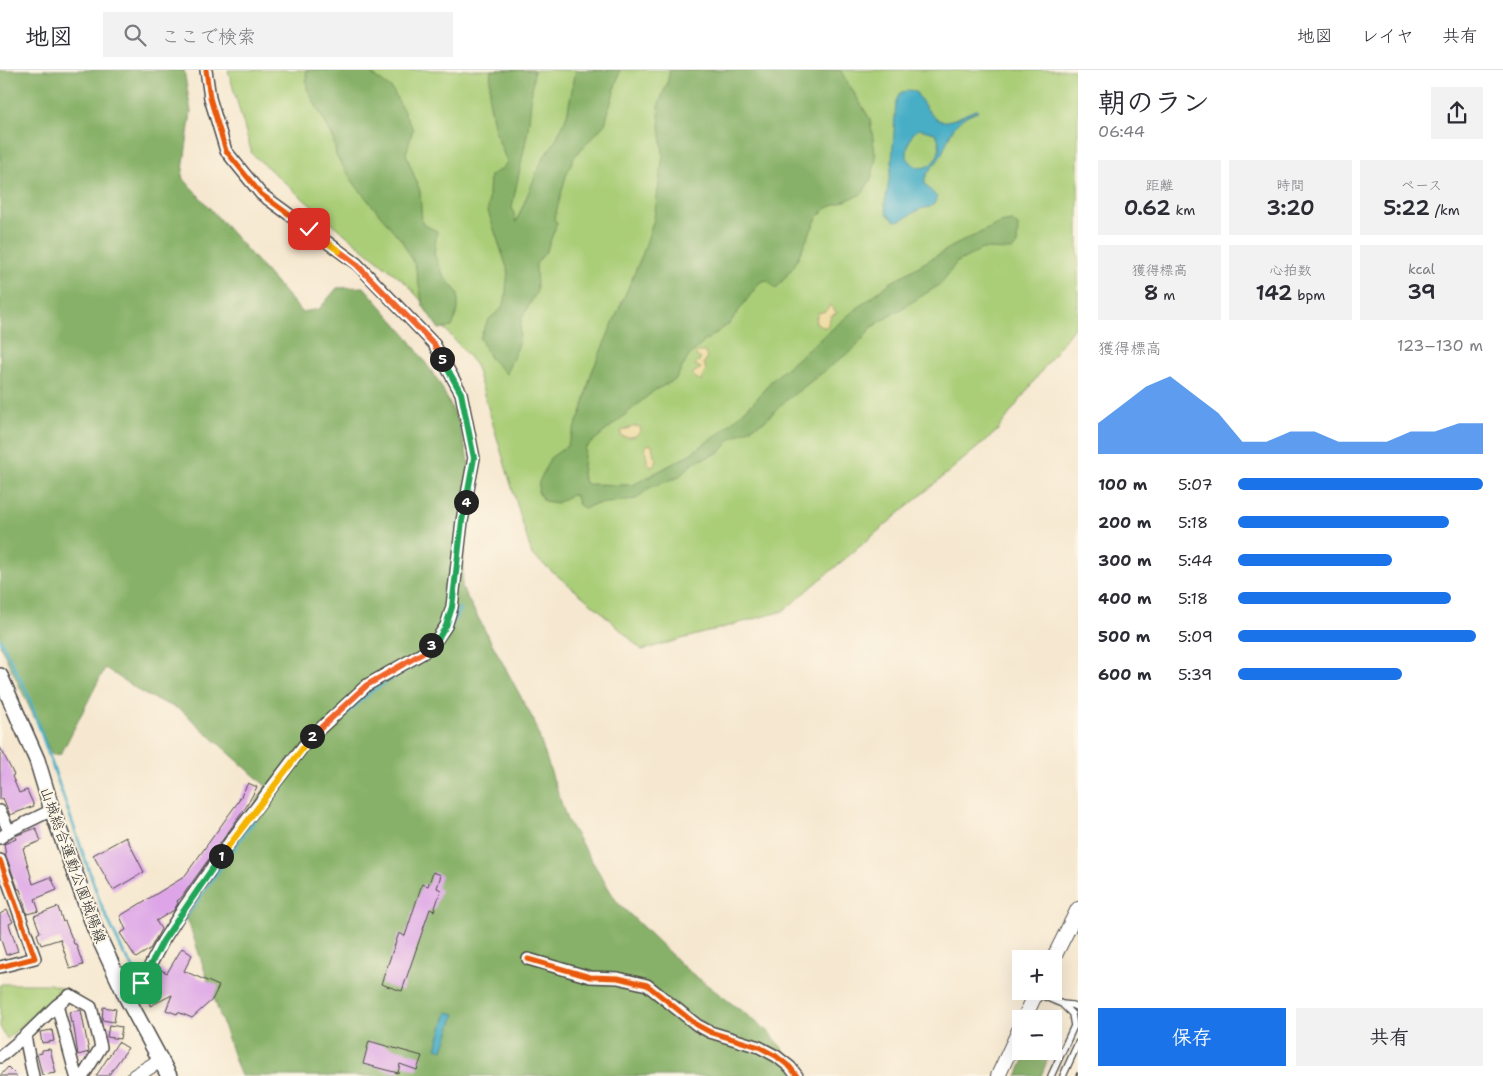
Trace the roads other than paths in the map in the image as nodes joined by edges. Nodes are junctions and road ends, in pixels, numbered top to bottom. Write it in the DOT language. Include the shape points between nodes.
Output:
graph roads {
  1 [pos="206,70"];
  2 [pos="0,676"];
  3 [pos="52,810"];
  4 [pos="0,811"];
  5 [pos="5,834"];
  6 [pos="0,860"];
  7 [pos="1078,909"];
  8 [pos="1058,950"];
  9 [pos="528,959"];
  10 [pos="0,967"];
  11 [pos="127,998"];
  12 [pos="1054,1000"];
  13 [pos="1062,1004"];
  14 [pos="57,1006"];
  15 [pos="1078,1008"];
  16 [pos="25,1036"];
  17 [pos="1078,1043"];
  18 [pos="1012,1046"];
  19 [pos="0,1057"];
  20 [pos="161,1060"];
  21 [pos="33,1076"];
  22 [pos="76,1076"];
  23 [pos="84,1076"];
  24 [pos="135,1076"];
  25 [pos="169,1076"];
  26 [pos="797,1076"];
  27 [pos="998,1076"];
  28 [pos="1052,1076"];
  29 [pos="1063,1076"];
  1 -- 11 [label="street" via="210,98 226,151 261,194 356,264 434,344 461,393 474,458 462,521 452,607 438,639 423,653 367,685 308,740 232,840 163,941 141,983"];
  2 -- 3 [label="main road, 山城総合運動公園城陽線" via="37,760"];
  3 -- 5 [label="street"];
  3 -- 11 [label="main road, 山城総合運動公園城陽線" via="95,929"];
  4 -- 5 [label="street"];
  6 -- 10 [label="street" via="35,958"];
  7 -- 8 [label="street"];
  9 -- 26 [label="street" via="590,977 618,978 647,985 697,1025 759,1047 776,1056"];
  11 -- 20 [label="main road, 山城総合運動公園城陽線"];
  12 -- 13 [label="lane"];
  13 -- 15 [label="lane"];
  13 -- 28 [label="lane" via="1072,1014 1074,1026"];
  14 -- 16 [label="street"];
  14 -- 22 [label="street"];
  14 -- 23 [label="street" via="70,996 91,1007 101,1047"];
  16 -- 19 [label="street"];
  16 -- 21 [label="street"];
  17 -- 29 [label="lane"];
  18 -- 27 [label="street"];
  20 -- 24 [label="street"];
  20 -- 25 [label="main road, 山城総合運動公園城陽線"];
}
